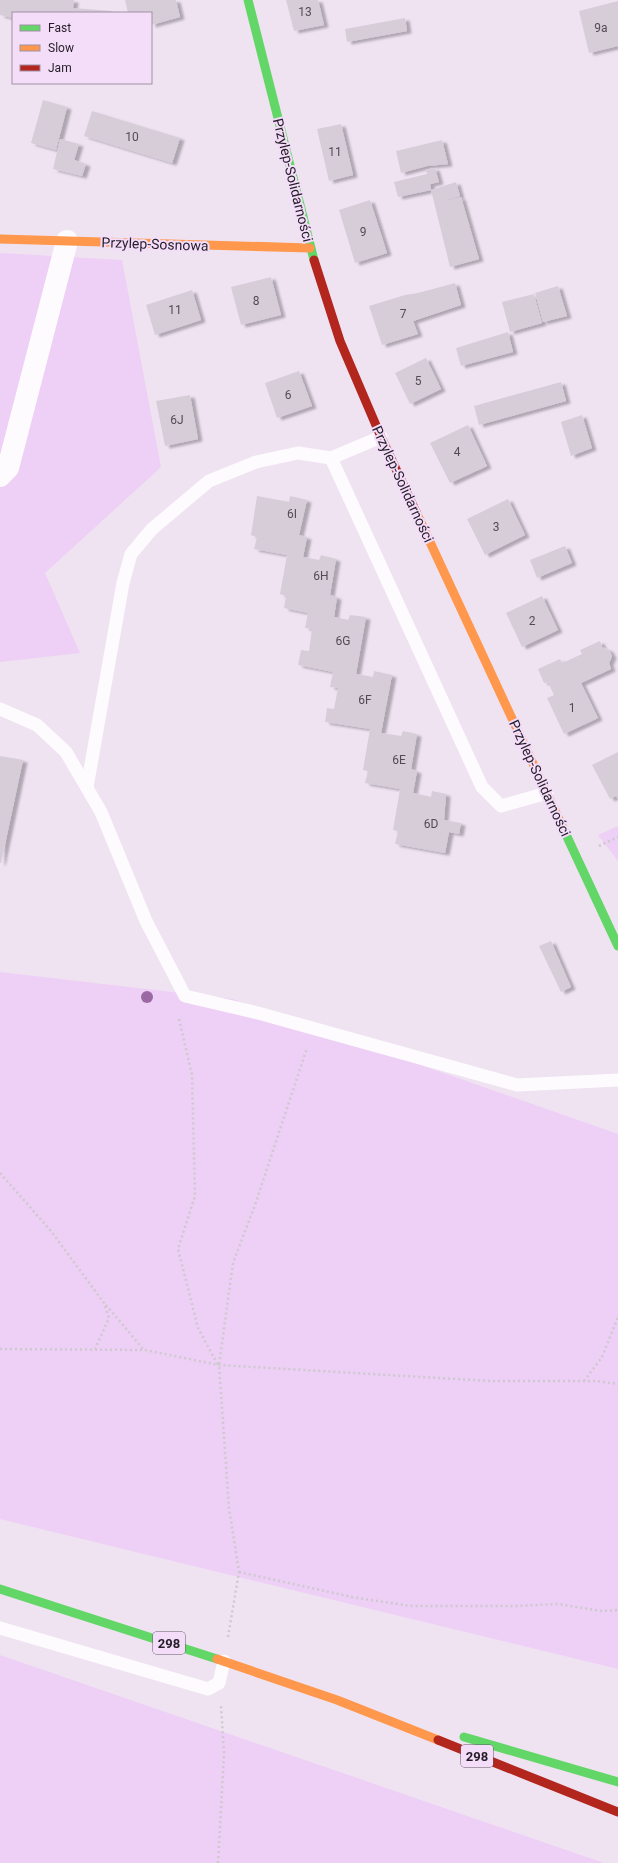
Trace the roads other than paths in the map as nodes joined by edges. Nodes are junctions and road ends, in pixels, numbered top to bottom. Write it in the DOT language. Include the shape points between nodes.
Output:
graph roads {
  1 [pos="248,0"];
  2 [pos="0,239"];
  3 [pos="67,241"];
  4 [pos="310,248"];
  5 [pos="381,437"];
  6 [pos="331,458"];
  7 [pos="0,476"];
  8 [pos="0,709"];
  9 [pos="87,787"];
  10 [pos="546,793"];
  11 [pos="618,946"];
  12 [pos="618,1080"];
  13 [pos="0,1589"];
  14 [pos="0,1628"];
  15 [pos="224,1661"];
  16 [pos="337,1700"];
  17 [pos="436,1729"];
  18 [pos="458,1735"];
  19 [pos="618,1782"];
  20 [pos="618,1812"];
  1 -- 4 [label="main road, Przylep-Solidarności"];
  2 -- 3 [label="main road, Przylep-Sosnowa"];
  3 -- 4 [label="main road, Przylep-Sosnowa"];
  3 -- 7 [label="street" via="8,468"];
  4 -- 5 [label="main road, Przylep-Solidarności" via="340,341"];
  5 -- 6 [label="lane"];
  5 -- 10 [label="main road, Przylep-Solidarności"];
  6 -- 9 [label="lane" via="298,453 256,462 210,481 152,529 131,554"];
  6 -- 10 [label="lane" via="482,787 501,806"];
  8 -- 9 [label="lane" via="37,725 66,752"];
  9 -- 12 [label="lane" via="101,812 146,921 185,996 258,1013 517,1085"];
  10 -- 11 [label="main road, Przylep-Solidarności"];
  13 -- 15 [label="main road, 298"];
  14 -- 15 [label="lane" via="208,1689 219,1683"];
  15 -- 16 [label="main road, 298"];
  16 -- 17 [label="main road, 298"];
  16 -- 20 [label="main road, 298"];
  18 -- 19 [label="main road, 298"];
}
